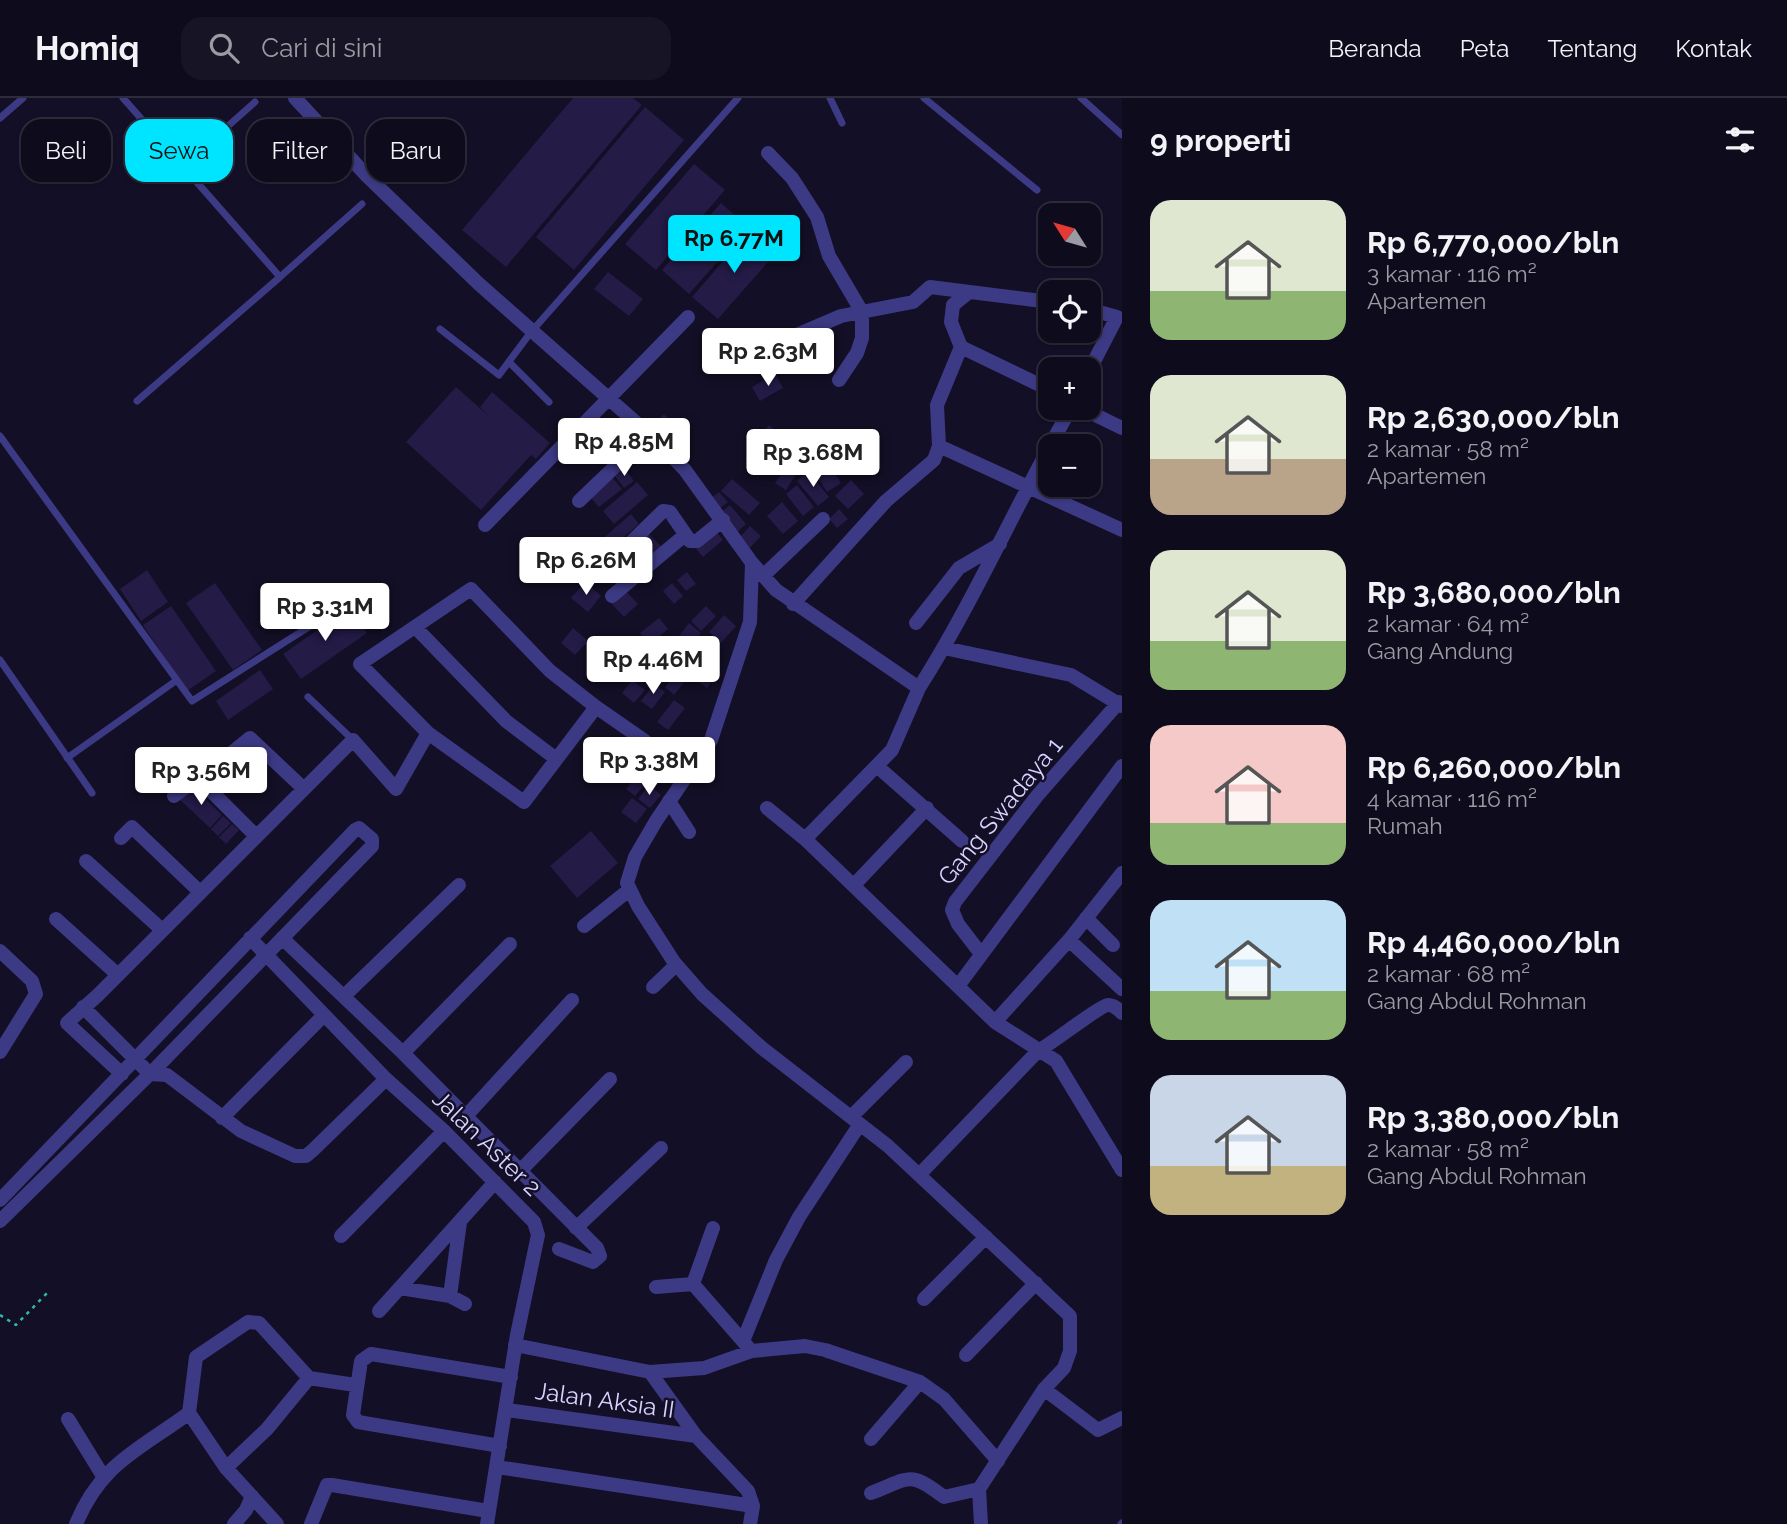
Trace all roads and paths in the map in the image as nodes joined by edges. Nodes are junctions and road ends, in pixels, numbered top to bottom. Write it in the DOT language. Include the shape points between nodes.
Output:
graph roads {
  1 [pos="23,98"];
  2 [pos="123,98"];
  3 [pos="295,98"];
  4 [pos="738,98"];
  5 [pos="830,98"];
  6 [pos="924,98"];
  7 [pos="1086,100"];
  8 [pos="255,102"];
  9 [pos="0,118"];
  10 [pos="142,119"];
  11 [pos="233,122"];
  12 [pos="842,124"];
  13 [pos="1122,134"];
  14 [pos="768,153"];
  15 [pos="197,182"];
  16 [pos="1037,190"];
  17 [pos="362,204"];
  18 [pos="281,277"];
  19 [pos="968,292"];
  20 [pos="1038,301"];
  21 [pos="862,312"];
  22 [pos="1101,313"];
  23 [pos="688,317"];
  24 [pos="1119,318"];
  25 [pos="440,329"];
  26 [pos="531,332"];
  27 [pos="961,346"];
  28 [pos="1097,357"];
  29 [pos="741,359"];
  30 [pos="509,362"];
  31 [pos="839,380"];
  32 [pos="1038,384"];
  33 [pos="608,398"];
  34 [pos="136,401"];
  35 [pos="549,402"];
  36 [pos="1101,418"];
  37 [pos="1064,420"];
  38 [pos="1122,428"];
  39 [pos="649,434"];
  40 [pos="0,436"];
  41 [pos="939,446"];
  42 [pos="1027,485"];
  43 [pos="579,501"];
  44 [pos="822,519"];
  45 [pos="723,520"];
  46 [pos="485,525"];
  47 [pos="1122,530"];
  48 [pos="685,535"];
  49 [pos="1000,544"];
  50 [pos="617,556"];
  51 [pos="752,563"];
  52 [pos="763,576"];
  53 [pos="612,596"];
  54 [pos="793,604"];
  55 [pos="315,623"];
  56 [pos="916,623"];
  57 [pos="415,627"];
  58 [pos="944,648"];
  59 [pos="0,660"];
  60 [pos="177,680"];
  61 [pos="919,688"];
  62 [pos="308,697"];
  63 [pos="1121,704"];
  64 [pos="596,707"];
  65 [pos="428,733"];
  66 [pos="353,740"];
  67 [pos="645,741"];
  68 [pos="229,755"];
  69 [pos="67,758"];
  70 [pos="555,758"];
  71 [pos="1122,766"];
  72 [pos="878,767"];
  73 [pos="303,788"];
  74 [pos="92,793"];
  75 [pos="174,796"];
  76 [pos="669,801"];
  77 [pos="767,808"];
  78 [pos="927,808"];
  79 [pos="689,832"];
  80 [pos="256,836"];
  81 [pos="121,838"];
  82 [pos="805,839"];
  83 [pos="962,841"];
  84 [pos="86,861"];
  85 [pos="1122,873"];
  86 [pos="459,885"];
  87 [pos="854,885"];
  88 [pos="629,890"];
  89 [pos="200,892"];
  90 [pos="1086,918"];
  91 [pos="56,919"];
  92 [pos="584,926"];
  93 [pos="161,929"];
  94 [pos="250,938"];
  95 [pos="282,938"];
  96 [pos="1069,940"];
  97 [pos="510,944"];
  98 [pos="1113,945"];
  99 [pos="0,951"];
  100 [pos="267,954"];
  101 [pos="981,954"];
  102 [pos="676,965"];
  103 [pos="118,975"];
  104 [pos="958,986"];
  105 [pos="653,987"];
  106 [pos="1122,989"];
  107 [pos="344,996"];
  108 [pos="572,1000"];
  109 [pos="83,1007"];
  110 [pos="1122,1013"];
  111 [pos="324,1015"];
  112 [pos="995,1022"];
  113 [pos="150,1045"];
  114 [pos="0,1052"];
  115 [pos="1036,1052"];
  116 [pos="403,1053"];
  117 [pos="137,1059"];
  118 [pos="165,1059"];
  119 [pos="906,1062"];
  120 [pos="122,1074"];
  121 [pos="150,1074"];
  122 [pos="167,1075"];
  123 [pos="386,1079"];
  124 [pos="610,1079"];
  125 [pos="466,1116"];
  126 [pos="222,1118"];
  127 [pos="856,1121"];
  128 [pos="444,1131"];
  129 [pos="661,1148"];
  130 [pos="1122,1170"];
  131 [pos="520,1171"];
  132 [pos="919,1175"];
  133 [pos="495,1182"];
  134 [pos="0,1200"];
  135 [pos="0,1221"];
  136 [pos="460,1221"];
  137 [pos="576,1228"];
  138 [pos="713,1228"];
  139 [pos="341,1236"];
  140 [pos="986,1237"];
  141 [pos="559,1249"];
  142 [pos="1035,1283"];
  143 [pos="693,1284"];
  144 [pos="656,1287"];
  145 [pos="400,1288"];
  146 [pos="49,1291"];
  147 [pos="450,1296"];
  148 [pos="924,1299"];
  149 [pos="465,1304"];
  150 [pos="379,1311"];
  151 [pos="0,1315"];
  152 [pos="515,1345"];
  153 [pos="747,1346"];
  154 [pos="966,1355"];
  155 [pos="650,1372"];
  156 [pos="511,1377"];
  157 [pos="309,1378"];
  158 [pos="920,1382"];
  159 [pos="355,1385"];
  160 [pos="1044,1389"];
  161 [pos="507,1410"];
  162 [pos="189,1413"];
  163 [pos="68,1419"];
  164 [pos="1120,1423"];
  165 [pos="696,1436"];
  166 [pos="872,1439"];
  167 [pos="499,1446"];
  168 [pos="998,1461"];
  169 [pos="497,1467"];
  170 [pos="226,1468"];
  171 [pos="103,1476"];
  172 [pos="979,1489"];
  173 [pos="871,1493"];
  174 [pos="252,1496"];
  175 [pos="754,1506"];
  176 [pos="487,1518"];
  177 [pos="313,1520"];
  178 [pos="76,1524"];
  179 [pos="234,1524"];
  180 [pos="276,1524"];
  181 [pos="750,1524"];
  182 [pos="981,1524"];
  1 -- 9 [label="lane"];
  2 -- 10 [label="lane"];
  3 -- 26 [label="street" via="367,176"];
  4 -- 26 [label="lane"];
  5 -- 12 [label="lane"];
  6 -- 16 [label="lane"];
  7 -- 13 [label="lane"];
  8 -- 11 [label="lane"];
  14 -- 21 [label="street" via="808,201 829,256"];
  15 -- 18 [label="lane"];
  17 -- 18 [label="lane"];
  18 -- 34 [label="lane"];
  19 -- 20 [label="street"];
  19 -- 21 [label="street" via="930,287 913,302"];
  19 -- 27 [label="street" via="953,305 951,321"];
  21 -- 29 [label="street" via="792,335"];
  21 -- 31 [label="street" via="862,338"];
  22 -- 24 [label="street"];
  23 -- 33 [label="street"];
  24 -- 28 [label="street"];
  25 -- 30 [label="lane" via="499,375"];
  26 -- 30 [label="lane"];
  26 -- 33 [label="street"];
  27 -- 32 [label="street"];
  27 -- 41 [label="street" via="937,405"];
  30 -- 35 [label="lane"];
  33 -- 39 [label="street"];
  33 -- 46 [label="street"];
  36 -- 38 [label="street"];
  37 -- 42 [label="street"];
  39 -- 43 [label="street"];
  39 -- 45 [label="street" via="685,470"];
  40 -- 60 [label="lane"];
  41 -- 42 [label="street"];
  41 -- 54 [label="street" via="934,460 886,501"];
  42 -- 47 [label="street"];
  42 -- 49 [label="street"];
  44 -- 52 [label="street"];
  45 -- 48 [label="street" via="697,541"];
  45 -- 51 [label="street"];
  48 -- 50 [label="street" via="670,512 663,511"];
  48 -- 53 [label="street"];
  49 -- 56 [label="street" via="959,568"];
  49 -- 58 [label="street"];
  51 -- 52 [label="street"];
  51 -- 76 [label="street" via="750,622 711,740"];
  52 -- 54 [label="street"];
  54 -- 61 [label="street"];
  55 -- 60 [label="lane" via="192,701"];
  57 -- 64 [label="street" via="471,589 550,671"];
  57 -- 65 [label="street" via="360,664"];
  57 -- 70 [label="street" via="506,721"];
  58 -- 61 [label="street"];
  58 -- 63 [label="street" via="1070,675"];
  59 -- 69 [label="lane"];
  60 -- 69 [label="lane"];
  61 -- 72 [label="street" via="899,737"];
  62 -- 66 [label="lane"];
  63 -- 101 [label="street, Gang Swadaya 1" via="1037,796 955,902 952,910 958,924"];
  64 -- 67 [label="street"];
  64 -- 70 [label="street"];
  65 -- 66 [label="street" via="396,789"];
  65 -- 70 [label="street" via="524,802"];
  66 -- 73 [label="street"];
  68 -- 73 [label="street" via="250,738"];
  69 -- 74 [label="lane"];
  71 -- 101 [label="street"];
  72 -- 78 [label="street"];
  72 -- 82 [label="street"];
  73 -- 80 [label="street"];
  75 -- 80 [label="street" via="198,778"];
  76 -- 79 [label="street"];
  76 -- 88 [label="street" via="635,857"];
  77 -- 82 [label="street"];
  78 -- 83 [label="street"];
  78 -- 87 [label="street"];
  80 -- 89 [label="street"];
  81 -- 89 [label="street" via="132,827"];
  82 -- 87 [label="street"];
  84 -- 93 [label="street"];
  85 -- 90 [label="street"];
  86 -- 107 [label="street"];
  87 -- 104 [label="street"];
  88 -- 92 [label="street"];
  88 -- 102 [label="street"];
  89 -- 93 [label="street"];
  90 -- 96 [label="street"];
  90 -- 98 [label="street"];
  91 -- 103 [label="street"];
  93 -- 103 [label="street"];
  94 -- 95 [label="street" via="359,828 372,839 372,846"];
  94 -- 100 [label="street, Jalan Aster 2"];
  94 -- 113 [label="street"];
  95 -- 100 [label="street"];
  95 -- 107 [label="street"];
  96 -- 106 [label="street"];
  96 -- 112 [label="street"];
  97 -- 116 [label="street"];
  99 -- 114 [label="street" via="32,981 36,994"];
  100 -- 111 [label="street, Jalan Aster 2"];
  100 -- 118 [label="street"];
  101 -- 104 [label="street"];
  102 -- 105 [label="street"];
  102 -- 127 [label="street" via="742,1032"];
  103 -- 109 [label="street"];
  104 -- 112 [label="street"];
  107 -- 116 [label="street"];
  108 -- 125 [label="street"];
  109 -- 117 [label="street"];
  109 -- 120 [label="street" via="67,1023"];
  110 -- 115 [label="street" via="1114,1006 1103,1006"];
  111 -- 123 [label="street, Jalan Aster 2"];
  111 -- 126 [label="street"];
  112 -- 115 [label="street"];
  113 -- 117 [label="street"];
  113 -- 118 [label="street"];
  115 -- 130 [label="street" via="1062,1067"];
  115 -- 132 [label="street"];
  116 -- 125 [label="street"];
  117 -- 120 [label="street"];
  117 -- 121 [label="street"];
  118 -- 121 [label="street"];
  118 -- 122 [label="street"];
  119 -- 127 [label="street" via="873,1094"];
  120 -- 134 [label="street"];
  121 -- 122 [label="street"];
  121 -- 135 [label="street"];
  122 -- 126 [label="street"];
  123 -- 126 [label="street" via="306,1156 295,1156"];
  123 -- 128 [label="street, Jalan Aster 2"];
  124 -- 131 [label="street"];
  125 -- 131 [label="street"];
  127 -- 132 [label="street"];
  127 -- 153 [label="street" via="776,1260"];
  128 -- 133 [label="street, Jalan Aster 2"];
  128 -- 139 [label="street"];
  129 -- 137 [label="street"];
  131 -- 137 [label="street"];
  132 -- 140 [label="street"];
  133 -- 136 [label="street"];
  133 -- 152 [label="street, Jalan Aster 2" via="529,1215 538,1234"];
  136 -- 145 [label="street"];
  136 -- 147 [label="street"];
  137 -- 141 [label="street" via="600,1252 597,1261"];
  138 -- 143 [label="street"];
  140 -- 142 [label="street"];
  140 -- 148 [label="street"];
  142 -- 154 [label="street"];
  142 -- 160 [label="street" via="1072,1321 1068,1358"];
  143 -- 144 [label="street"];
  143 -- 153 [label="street"];
  145 -- 147 [label="street"];
  145 -- 150 [label="street"];
  146 -- 151 [label="path" via="16,1325"];
  147 -- 149 [label="street"];
  152 -- 155 [label="street"];
  152 -- 156 [label="street, Jalan Aster 2"];
  153 -- 155 [label="street" via="704,1368"];
  153 -- 158 [label="street" via="805,1346"];
  155 -- 165 [label="street"];
  156 -- 159 [label="street" via="371,1354 361,1362"];
  156 -- 161 [label="street, Jalan Aster 2"];
  157 -- 159 [label="street"];
  157 -- 162 [label="street" via="260,1324 248,1322 196,1357"];
  157 -- 170 [label="street" via="267,1429"];
  158 -- 166 [label="street"];
  158 -- 168 [label="street" via="944,1399"];
  159 -- 167 [label="street" via="353,1415 358,1422"];
  160 -- 164 [label="street" via="1098,1430"];
  160 -- 168 [label="street"];
  161 -- 165 [label="street, Jalan Aksia II"];
  161 -- 167 [label="street, Jalan Aster 2"];
  162 -- 170 [label="street"];
  162 -- 171 [label="street"];
  163 -- 171 [label="street"];
  165 -- 175 [label="street" via="748,1491"];
  167 -- 169 [label="street, Jalan Aster 2"];
  168 -- 172 [label="street"];
  169 -- 175 [label="street"];
  169 -- 176 [label="street, Jalan Aster 2"];
  170 -- 174 [label="street"];
  171 -- 178 [label="street"];
  172 -- 173 [label="street" via="944,1497 916,1477"];
  172 -- 182 [label="street"];
  174 -- 179 [label="street"];
  174 -- 180 [label="street"];
  175 -- 181 [label="street"];
  176 -- 177 [label="street" via="327,1485"];
}
